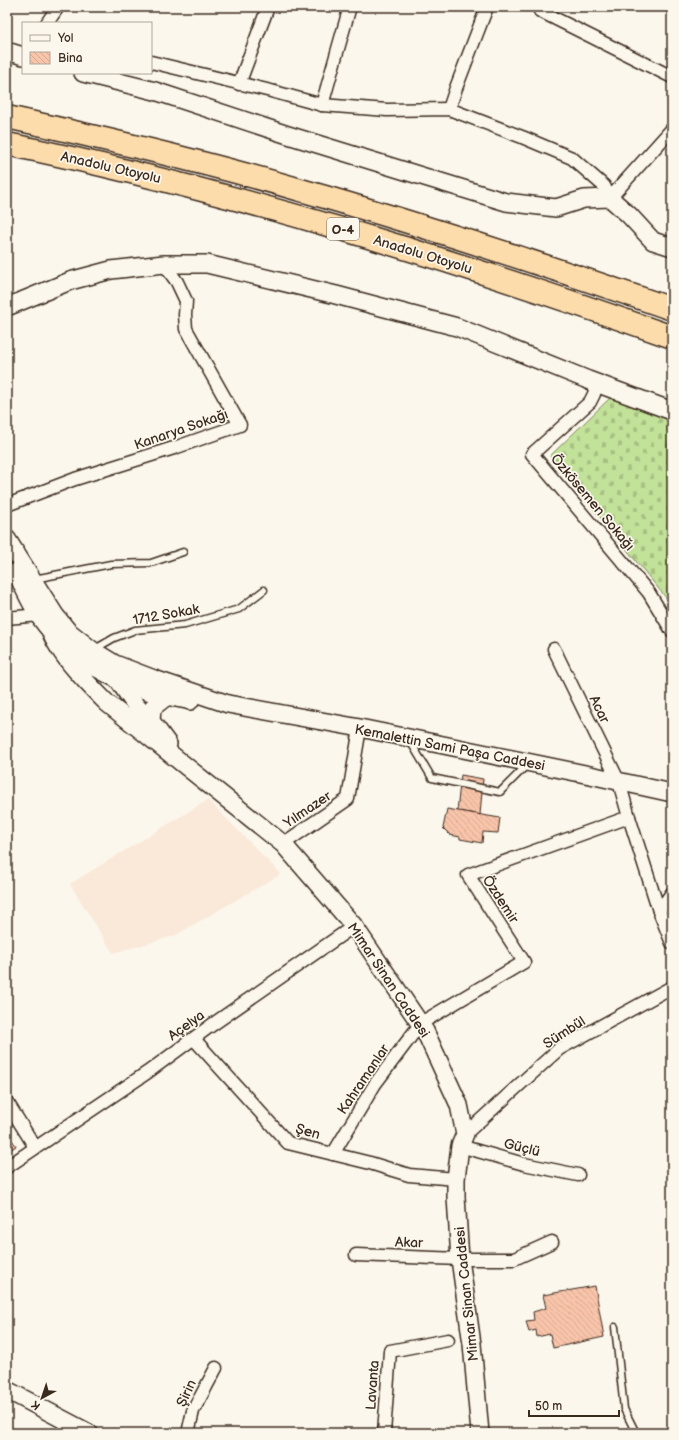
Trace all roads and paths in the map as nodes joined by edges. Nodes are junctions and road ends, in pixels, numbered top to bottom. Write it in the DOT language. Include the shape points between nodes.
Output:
graph roads {
  1 [pos="58,7"];
  2 [pos="268,7"];
  3 [pos="488,7"];
  4 [pos="349,10"];
  5 [pos="540,11"];
  6 [pos="48,22"];
  7 [pos="7,51"];
  8 [pos="22,56"];
  9 [pos="152,62"];
  10 [pos="87,74"];
  11 [pos="672,77"];
  12 [pos="239,84"];
  13 [pos="322,105"];
  14 [pos="449,109"];
  15 [pos="7,117"];
  16 [pos="672,129"];
  17 [pos="7,144"];
  18 [pos="610,198"];
  19 [pos="672,247"];
  20 [pos="164,264"];
  21 [pos="7,307"];
  22 [pos="672,309"];
  23 [pos="672,337"];
  24 [pos="597,383"];
  25 [pos="672,411"];
  26 [pos="7,505"];
  27 [pos="7,539"];
  28 [pos="184,552"];
  29 [pos="7,556"];
  30 [pos="32,579"];
  31 [pos="264,590"];
  32 [pos="39,615"];
  33 [pos="7,618"];
  34 [pos="50,630"];
  35 [pos="672,631"];
  36 [pos="554,649"];
  37 [pos="99,654"];
  38 [pos="134,671"];
  39 [pos="118,679"];
  40 [pos="167,696"];
  41 [pos="228,704"];
  42 [pos="114,709"];
  43 [pos="150,721"];
  44 [pos="360,728"];
  45 [pos="408,738"];
  46 [pos="530,763"];
  47 [pos="198,774"];
  48 [pos="619,782"];
  49 [pos="672,793"];
  50 [pos="629,817"];
  51 [pos="283,844"];
  52 [pos="672,893"];
  53 [pos="659,911"];
  54 [pos="354,926"];
  55 [pos="672,943"];
  56 [pos="672,987"];
  57 [pos="421,1023"];
  58 [pos="194,1038"];
  59 [pos="7,1102"];
  60 [pos="463,1140"];
  61 [pos="35,1147"];
  62 [pos="333,1154"];
  63 [pos="7,1167"];
  64 [pos="578,1175"];
  65 [pos="456,1179"];
  66 [pos="552,1242"];
  67 [pos="356,1255"];
  68 [pos="460,1259"];
  69 [pos="615,1327"];
  70 [pos="448,1340"];
  71 [pos="216,1368"];
  72 [pos="7,1390"];
  73 [pos="89,1433"];
  74 [pos="188,1433"];
  75 [pos="384,1433"];
  76 [pos="480,1433"];
  77 [pos="636,1433"];
  1 -- 6 [label="street"];
  2 -- 12 [label="street"];
  3 -- 14 [label="street"];
  4 -- 13 [label="street"];
  5 -- 11 [label="street"];
  7 -- 8 [label="street"];
  9 -- 12 [label="street"];
  10 -- 18 [label="street" via="155,91 506,202 556,208 584,199"];
  12 -- 13 [label="street"];
  13 -- 14 [label="street" via="387,110"];
  14 -- 18 [label="street" via="572,158 604,186"];
  15 -- 22 [label="highway, Anadolu Otoyolu / O-4" via="159,152 304,190"];
  16 -- 18 [label="street"];
  17 -- 23 [label="highway, Anadolu Otoyolu / O-4" via="152,177 304,217 569,300"];
  18 -- 19 [label="street" via="653,241"];
  20 -- 21 [label="street" via="111,270 70,281"];
  20 -- 24 [label="street" via="207,264 457,327"];
  20 -- 26 [label="street, Kanarya Sokağı" via="177,282 186,302 186,329 240,425 75,479"];
  24 -- 25 [label="street"];
  24 -- 35 [label="street, Özkösemen Sokağı" via="590,402 532,454 649,593"];
  27 -- 30 [label="street, Kemalettin Sami Paşa Caddesi"];
  28 -- 30 [label="lane" via="151,563 111,564"];
  29 -- 32 [label="street, Kemalettin Sami Paşa Caddesi"];
  30 -- 37 [label="street, Kemalettin Sami Paşa Caddesi" via="68,631"];
  31 -- 37 [label="lane, 1712 Sokak" via="240,609 186,626 135,630 114,638"];
  32 -- 33 [label="street"];
  32 -- 34 [label="street, Kemalettin Sami Paşa Caddesi"];
  34 -- 39 [label="street, Kemalettin Sami Paşa Caddesi" via="89,664"];
  34 -- 42 [label="street" via="53,640 85,681"];
  36 -- 48 [label="street, Acar"];
  37 -- 38 [label="street, Kemalettin Sami Paşa Caddesi" via="115,664"];
  37 -- 39 [label="street"];
  38 -- 39 [label="street"];
  38 -- 41 [label="street, Kemalettin Sami Paşa Caddesi"];
  39 -- 40 [label="street, Kemalettin Sami Paşa Caddesi"];
  39 -- 42 [label="street" via="110,694"];
  39 -- 43 [label="street" via="136,706"];
  40 -- 41 [label="street, Kemalettin Sami Paşa Caddesi" via="202,703"];
  40 -- 43 [label="street" via="152,708"];
  41 -- 44 [label="street, Kemalettin Sami Paşa Caddesi"];
  42 -- 47 [label="street"];
  43 -- 47 [label="street" via="168,744"];
  44 -- 45 [label="street, Kemalettin Sami Paşa Caddesi"];
  44 -- 51 [label="street, Yılmazer" via="348,799"];
  45 -- 46 [label="street, Kemalettin Sami Paşa Caddesi"];
  45 -- 46 [label="lane" via="432,778 440,780 500,792"];
  46 -- 48 [label="street, Kemalettin Sami Paşa Caddesi"];
  47 -- 51 [label="street, Mimar Sinan Caddesi"];
  48 -- 49 [label="street, Kemalettin Sami Paşa Caddesi"];
  48 -- 50 [label="street, Acar"];
  50 -- 53 [label="street, Acar"];
  50 -- 57 [label="street, Özdemir" via="468,875 524,962"];
  51 -- 54 [label="street, Mimar Sinan Caddesi"];
  52 -- 53 [label="street"];
  53 -- 55 [label="street, Acar"];
  54 -- 57 [label="street, Mimar Sinan Caddesi"];
  54 -- 58 [label="street, Açelya"];
  56 -- 60 [label="street, Sümbül" via="559,1049"];
  57 -- 60 [label="street, Mimar Sinan Caddesi" via="459,1105"];
  57 -- 62 [label="street, Kahramanlar" via="375,1084"];
  58 -- 61 [label="street, Açelya" via="148,1072"];
  58 -- 62 [label="street, Şen" via="288,1143"];
  59 -- 61 [label="street"];
  60 -- 64 [label="street, Güçlü" via="524,1164"];
  60 -- 65 [label="street, Mimar Sinan Caddesi"];
  61 -- 63 [label="street, Açelya"];
  62 -- 65 [label="street, Şen" via="409,1175"];
  65 -- 68 [label="street, Mimar Sinan Caddesi"];
  66 -- 68 [label="street, Akar" via="514,1259"];
  67 -- 68 [label="street, Akar"];
  68 -- 76 [label="street, Mimar Sinan Caddesi" via="472,1344"];
  69 -- 77 [label="lane" via="624,1409"];
  70 -- 75 [label="street, Lavanta" via="390,1351"];
  71 -- 74 [label="street, Şirin" via="193,1411"];
  72 -- 73 [label="street"];
}
